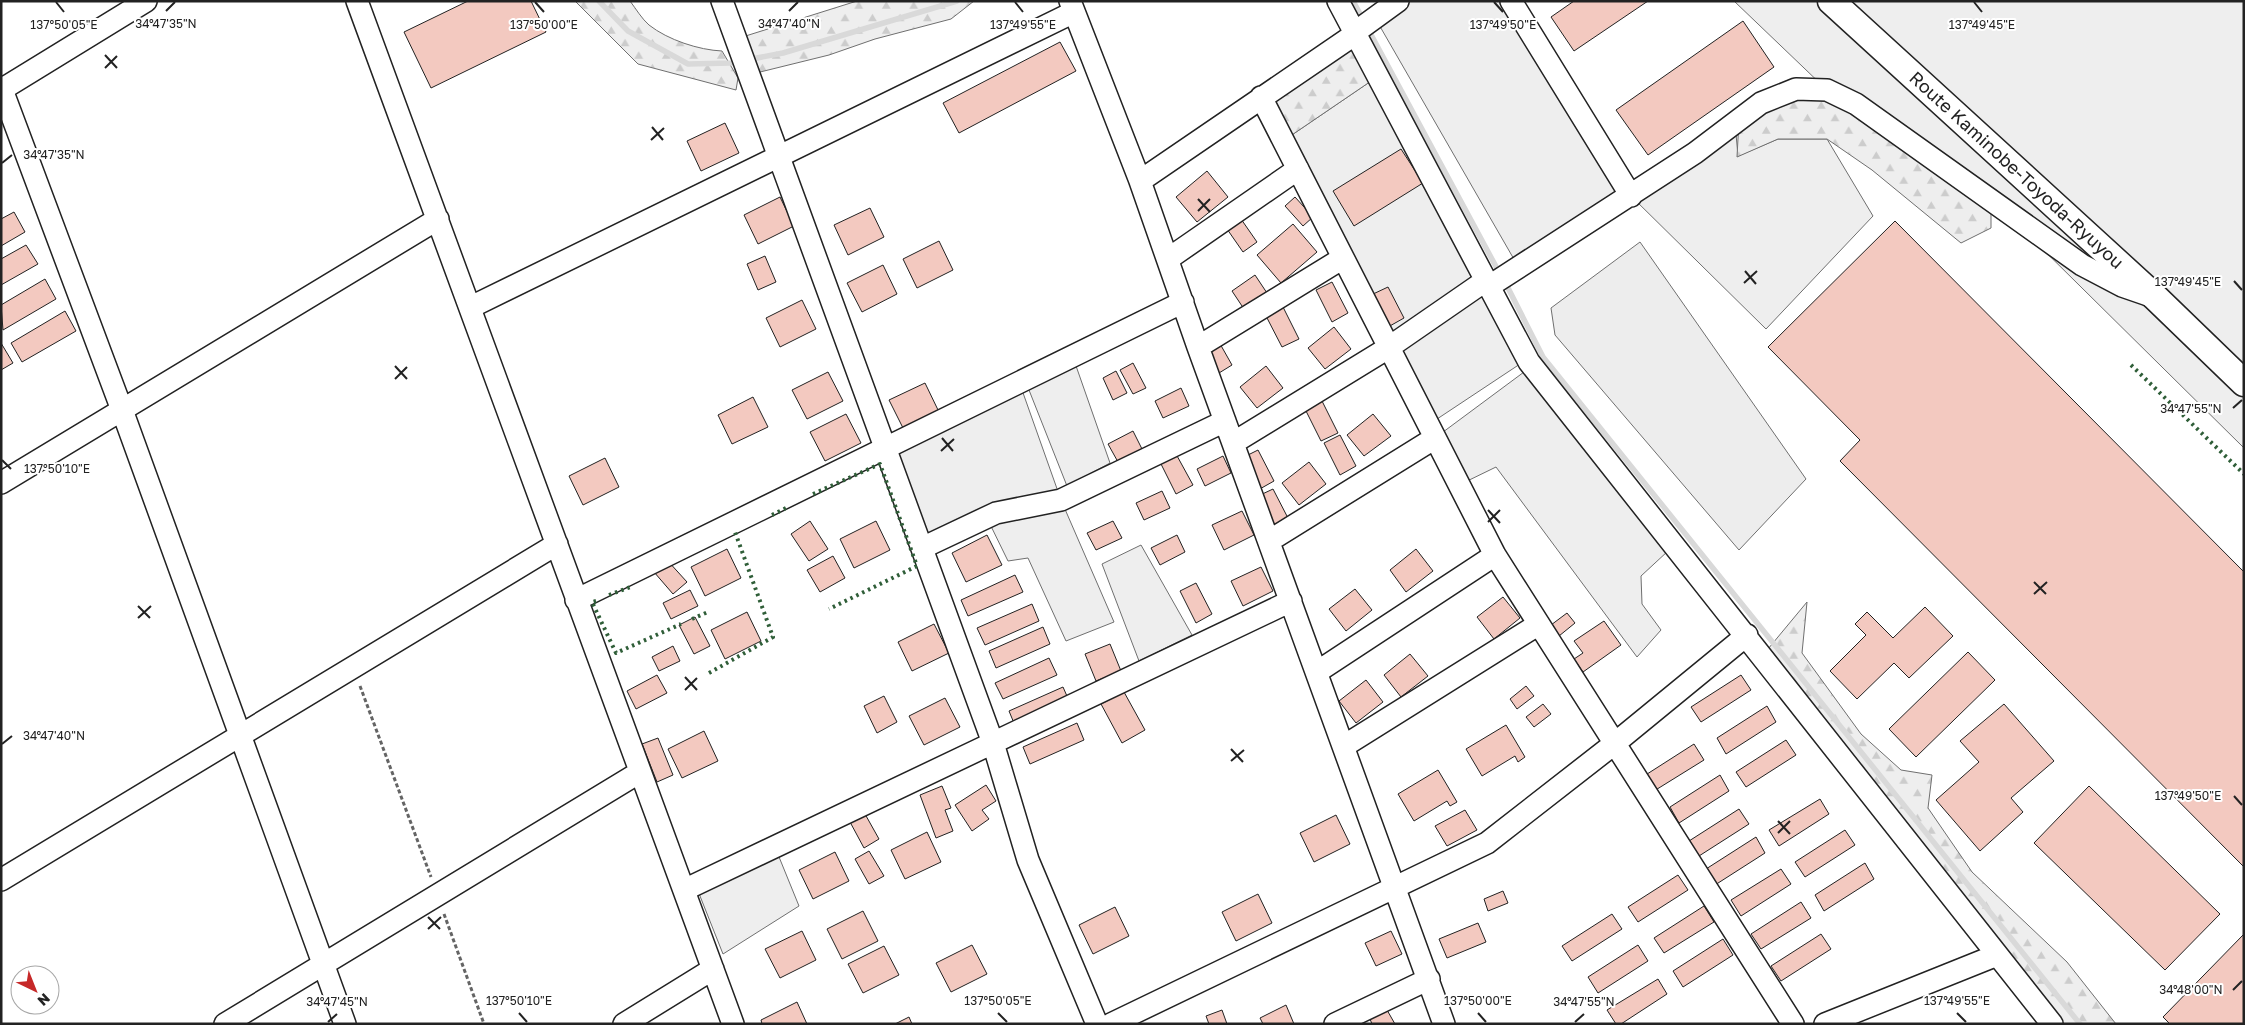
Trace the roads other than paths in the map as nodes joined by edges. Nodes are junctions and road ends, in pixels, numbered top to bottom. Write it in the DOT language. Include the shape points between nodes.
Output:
graph roads {
  1 [pos="146,1"];
  2 [pos="357,1"];
  3 [pos="722,1"];
  4 [pos="1338,1"];
  5 [pos="1398,1"];
  6 [pos="1511,1"];
  7 [pos="1831,1"];
  8 [pos="1072,7"];
  9 [pos="1354,33"];
  10 [pos="2,89"];
  11 [pos="1262,97"];
  12 [pos="778,156"];
  13 [pos="1298,169"];
  14 [pos="1140,181"];
  15 [pos="1631,196"];
  16 [pos="438,219"];
  17 [pos="1343,258"];
  18 [pos="1168,259"];
  19 [pos="1487,284"];
  20 [pos="2155,298"];
  21 [pos="1183,302"];
  22 [pos="471,307"];
  23 [pos="1198,347"];
  24 [pos="1388,348"];
  25 [pos="2244,383"];
  26 [pos="122,410"];
  27 [pos="1225,421"];
  28 [pos="1435,438"];
  29 [pos="1233,443"];
  30 [pos="885,447"];
  31 [pos="1,483"];
  32 [pos="1269,541"];
  33 [pos="557,544"];
  34 [pos="922,548"];
  35 [pos="1495,555"];
  36 [pos="576,600"];
  37 [pos="1292,601"];
  38 [pos="1539,624"];
  39 [pos="1746,635"];
  40 [pos="1317,672"];
  41 [pos="239,736"];
  42 [pos="993,743"];
  43 [pos="1614,744"];
  44 [pos="1344,746"];
  45 [pos="640,772"];
  46 [pos="1,880"];
  47 [pos="1396,888"];
  48 [pos="684,890"];
  49 [pos="1997,955"];
  50 [pos="322,966"];
  51 [pos="713,970"];
  52 [pos="1429,979"];
  53 [pos="225,1024"];
  54 [pos="345,1024"];
  55 [pos="624,1024"];
  56 [pos="733,1024"];
  57 [pos="1097,1024"];
  58 [pos="1111,1024"];
  59 [pos="1335,1024"];
  60 [pos="1444,1024"];
  61 [pos="1793,1024"];
  62 [pos="1825,1024"];
  63 [pos="2052,1024"];
  1 -- 10 [label="street"];
  2 -- 16 [label="street"];
  3 -- 12 [label="street"];
  4 -- 9 [label="street"];
  5 -- 9 [label="street"];
  6 -- 15 [label="street"];
  7 -- 20 [label="main road, Route Kaminobe-Toyoda-Ryuyou"];
  8 -- 12 [label="street"];
  8 -- 14 [label="street"];
  9 -- 11 [label="street"];
  9 -- 19 [label="street"];
  10 -- 26 [label="street"];
  11 -- 13 [label="street"];
  11 -- 14 [label="street"];
  12 -- 22 [label="street"];
  12 -- 30 [label="street"];
  13 -- 17 [label="street"];
  13 -- 18 [label="street"];
  14 -- 18 [label="street"];
  15 -- 19 [label="street"];
  15 -- 20 [label="street" via="1761,103 1796,89 1827,90 1856,104 2082,266"];
  16 -- 22 [label="street"];
  16 -- 26 [label="street"];
  17 -- 23 [label="street"];
  17 -- 24 [label="street"];
  18 -- 21 [label="street"];
  19 -- 24 [label="street"];
  19 -- 39 [label="street" via="1529,362"];
  20 -- 25 [label="main road, Route Kaminobe-Toyoda-Ryuyou"];
  21 -- 23 [label="street"];
  21 -- 30 [label="street"];
  22 -- 33 [label="street"];
  23 -- 27 [label="street"];
  24 -- 28 [label="street"];
  24 -- 29 [label="street"];
  26 -- 31 [label="street"];
  26 -- 41 [label="street"];
  27 -- 29 [label="street"];
  27 -- 34 [label="street" via="1061,500 996,513"];
  28 -- 32 [label="street"];
  28 -- 35 [label="street"];
  29 -- 32 [label="street"];
  30 -- 34 [label="street"];
  30 -- 36 [label="street"];
  32 -- 37 [label="street"];
  33 -- 36 [label="street"];
  33 -- 41 [label="street"];
  34 -- 42 [label="street"];
  35 -- 38 [label="street"];
  35 -- 40 [label="street"];
  36 -- 45 [label="street"];
  37 -- 40 [label="street"];
  37 -- 42 [label="street"];
  38 -- 43 [label="street"];
  38 -- 44 [label="street"];
  39 -- 43 [label="street"];
  39 -- 49 [label="street"];
  40 -- 44 [label="street"];
  41 -- 46 [label="street"];
  41 -- 50 [label="street"];
  42 -- 48 [label="street"];
  42 -- 57 [label="street" via="1028,860"];
  43 -- 47 [label="street" via="1487,843"];
  43 -- 61 [label="street"];
  44 -- 47 [label="street"];
  45 -- 48 [label="street"];
  45 -- 50 [label="street"];
  47 -- 52 [label="street"];
  47 -- 58 [label="street"];
  48 -- 51 [label="street"];
  49 -- 62 [label="street"];
  49 -- 63 [label="street"];
  50 -- 53 [label="street"];
  50 -- 54 [label="street"];
  51 -- 55 [label="street"];
  51 -- 56 [label="street"];
  52 -- 59 [label="street"];
  52 -- 60 [label="street"];
}
